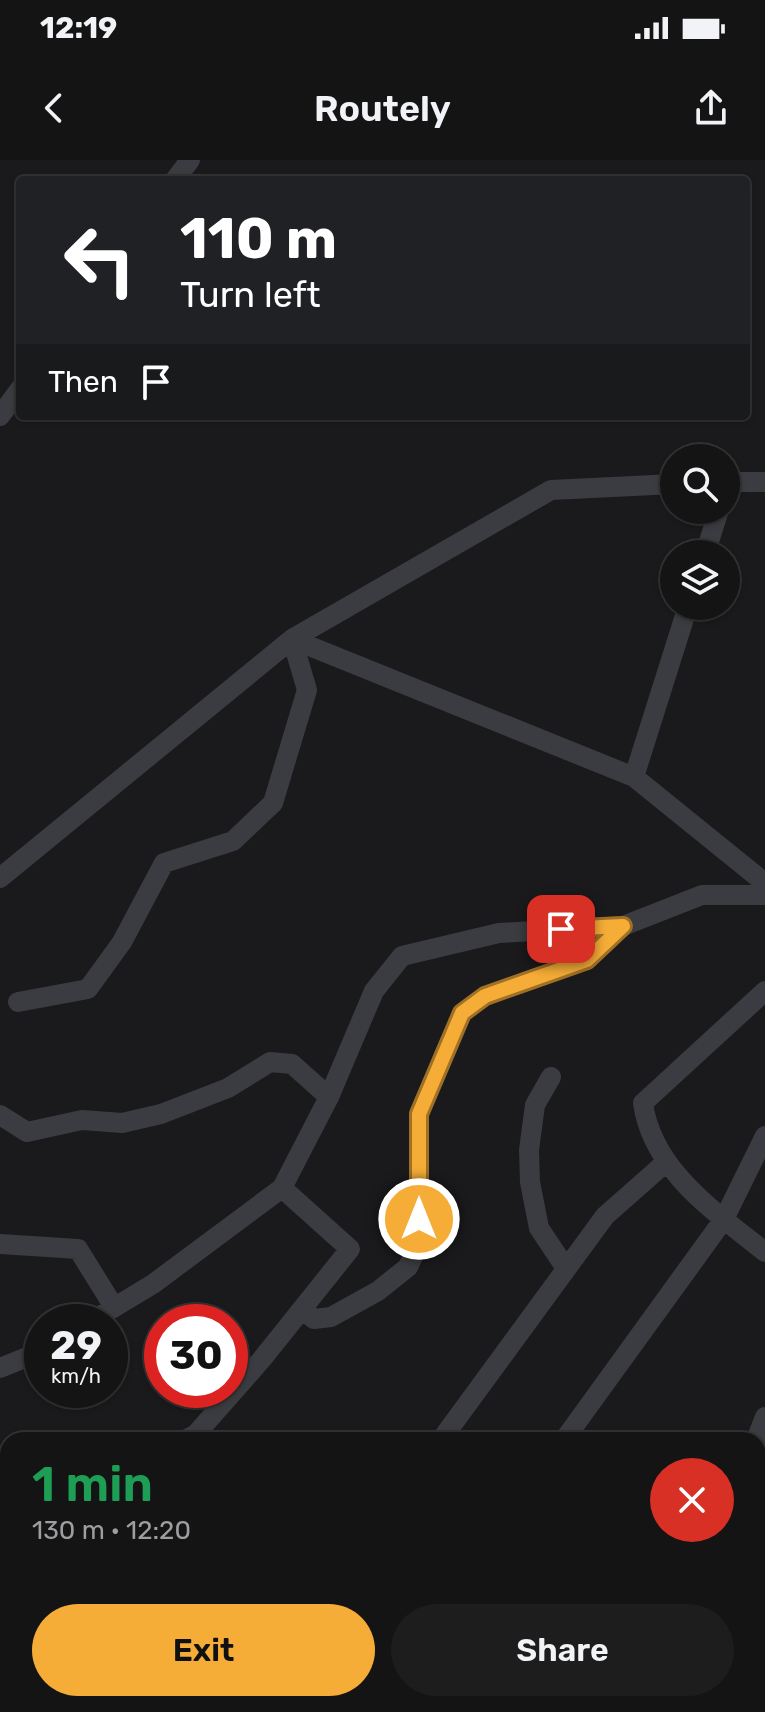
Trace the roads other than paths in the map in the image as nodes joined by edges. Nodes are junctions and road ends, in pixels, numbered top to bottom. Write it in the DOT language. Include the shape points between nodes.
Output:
graph roads {
  1 [pos="16,394"];
  2 [pos="0,416"];
  3 [pos="765,482"];
  4 [pos="740,483"];
  5 [pos="660,485"];
  6 [pos="684,620"];
  7 [pos="292,639"];
  8 [pos="634,777"];
  9 [pos="0,878"];
  10 [pos="765,883"];
  11 [pos="765,895"];
  12 [pos="623,926"];
  13 [pos="765,991"];
  14 [pos="18,1002"];
  15 [pos="551,1077"];
  16 [pos="329,1097"];
  17 [pos="0,1115"];
  18 [pos="765,1136"];
  19 [pos="665,1163"];
  20 [pos="282,1188"];
  21 [pos="724,1219"];
  22 [pos="0,1244"];
  23 [pos="765,1252"];
  24 [pos="565,1267"];
  25 [pos="112,1304"];
  26 [pos="119,1304"];
  27 [pos="302,1309"];
  28 [pos="24,1358"];
  29 [pos="0,1368"];
  30 [pos="198,1432"];
  31 [pos="447,1432"];
  32 [pos="570,1432"];
  1 -- 2 [label="street"];
  3 -- 4 [label="street"];
  5 -- 7 [label="street" via="551,490"];
  6 -- 8 [label="street"];
  7 -- 8 [label="street"];
  7 -- 9 [label="street"];
  7 -- 14 [label="street" via="307,690 273,803 233,841 164,863 122,942 88,989"];
  8 -- 10 [label="street"];
  11 -- 12 [label="street" via="702,895"];
  12 -- 16 [label="street" via="499,933 402,956 374,991"];
  12 -- 27 [label="street" via="587,960 485,996 462,1013 419,1114 419,1243 408,1267 331,1317 314,1319"];
  13 -- 19 [label="street" via="643,1103 645,1121"];
  15 -- 24 [label="street" via="535,1105 530,1182 539,1228"];
  16 -- 17 [label="street" via="292,1064 270,1062 228,1088 122,1123 82,1120 27,1132"];
  16 -- 20 [label="street"];
  18 -- 21 [label="street"];
  19 -- 21 [label="street"];
  19 -- 24 [label="street" via="605,1216"];
  20 -- 26 [label="street"];
  20 -- 27 [label="street" via="350,1249"];
  21 -- 23 [label="street"];
  21 -- 32 [label="street"];
  22 -- 25 [label="street" via="78,1249"];
  24 -- 31 [label="street"];
  27 -- 30 [label="street"];
  28 -- 29 [label="street"];
}
